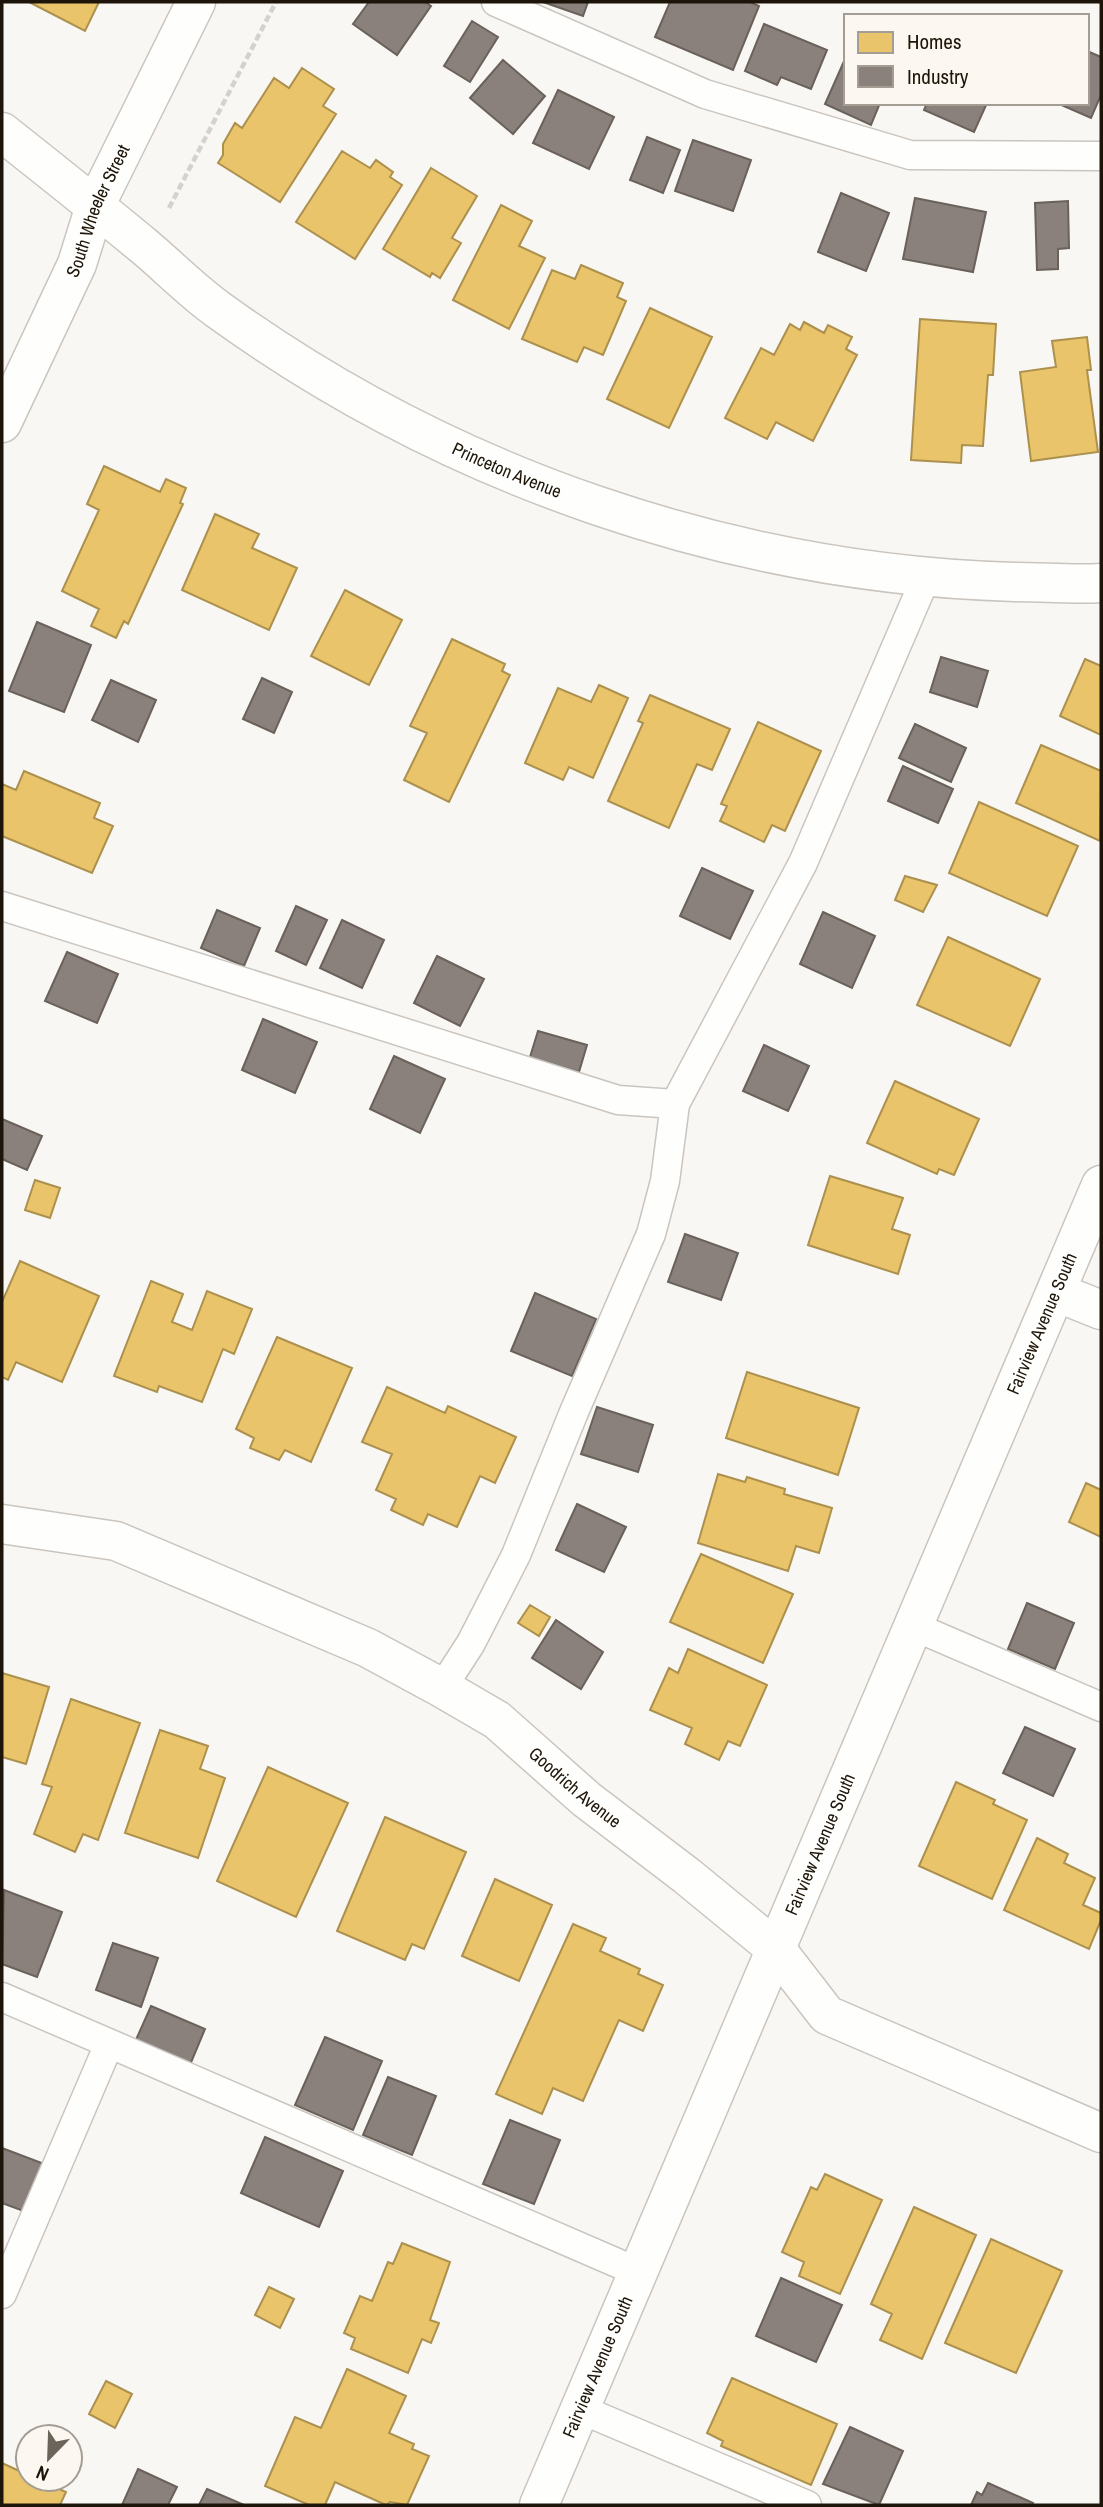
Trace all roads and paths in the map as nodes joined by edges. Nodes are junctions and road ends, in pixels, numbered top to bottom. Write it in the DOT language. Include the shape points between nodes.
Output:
graph roads {
  1 [pos="196,2"];
  2 [pos="276,2"];
  3 [pos="496,2"];
  4 [pos="2,132"];
  5 [pos="1101,156"];
  6 [pos="95,206"];
  7 [pos="167,212"];
  8 [pos="2,423"];
  9 [pos="926,577"];
  10 [pos="1101,583"];
  11 [pos="2,906"];
  12 [pos="675,1104"];
  13 [pos="1101,1185"];
  14 [pos="1056,1292"];
  15 [pos="1101,1310"];
  16 [pos="2,1524"];
  17 [pos="913,1626"];
  18 [pos="442,1688"];
  19 [pos="1101,1707"];
  20 [pos="776,1950"];
  21 [pos="2,1997"];
  22 [pos="109,2044"];
  23 [pos="1101,2133"];
  24 [pos="638,2272"];
  25 [pos="2,2294"];
  26 [pos="580,2409"];
  27 [pos="539,2505"];
  28 [pos="807,2505"];
  1 -- 6 [label="street, South Wheeler Street"];
  2 -- 7 [label="path"];
  3 -- 5 [label="lane" via="705,94 910,155"];
  4 -- 6 [label="street, Princeton Avenue"];
  6 -- 8 [label="street, South Wheeler Street" via="77,264"];
  6 -- 9 [label="street, Princeton Avenue" via="218,310 325,380 439,441 557,492 679,531 804,561"];
  9 -- 10 [label="street, Princeton Avenue"];
  9 -- 12 [label="lane" via="803,863"];
  11 -- 12 [label="lane" via="618,1100"];
  12 -- 18 [label="lane" via="666,1181 651,1234 516,1555"];
  13 -- 14 [label="street, Fairview Avenue South"];
  14 -- 15 [label="street"];
  14 -- 17 [label="street, Fairview Avenue South"];
  16 -- 18 [label="street, Goodrich Avenue" via="116,1541 356,1643"];
  17 -- 19 [label="lane"];
  17 -- 20 [label="street, Fairview Avenue South"];
  18 -- 20 [label="street, Goodrich Avenue" via="497,1720 586,1799"];
  20 -- 23 [label="street, Goodrich Avenue" via="827,2015"];
  20 -- 24 [label="street, Fairview Avenue South"];
  21 -- 22 [label="lane"];
  22 -- 24 [label="lane"];
  22 -- 25 [label="lane"];
  24 -- 26 [label="street, Fairview Avenue South"];
  26 -- 27 [label="street, Fairview Avenue South"];
  26 -- 28 [label="lane"];
}
